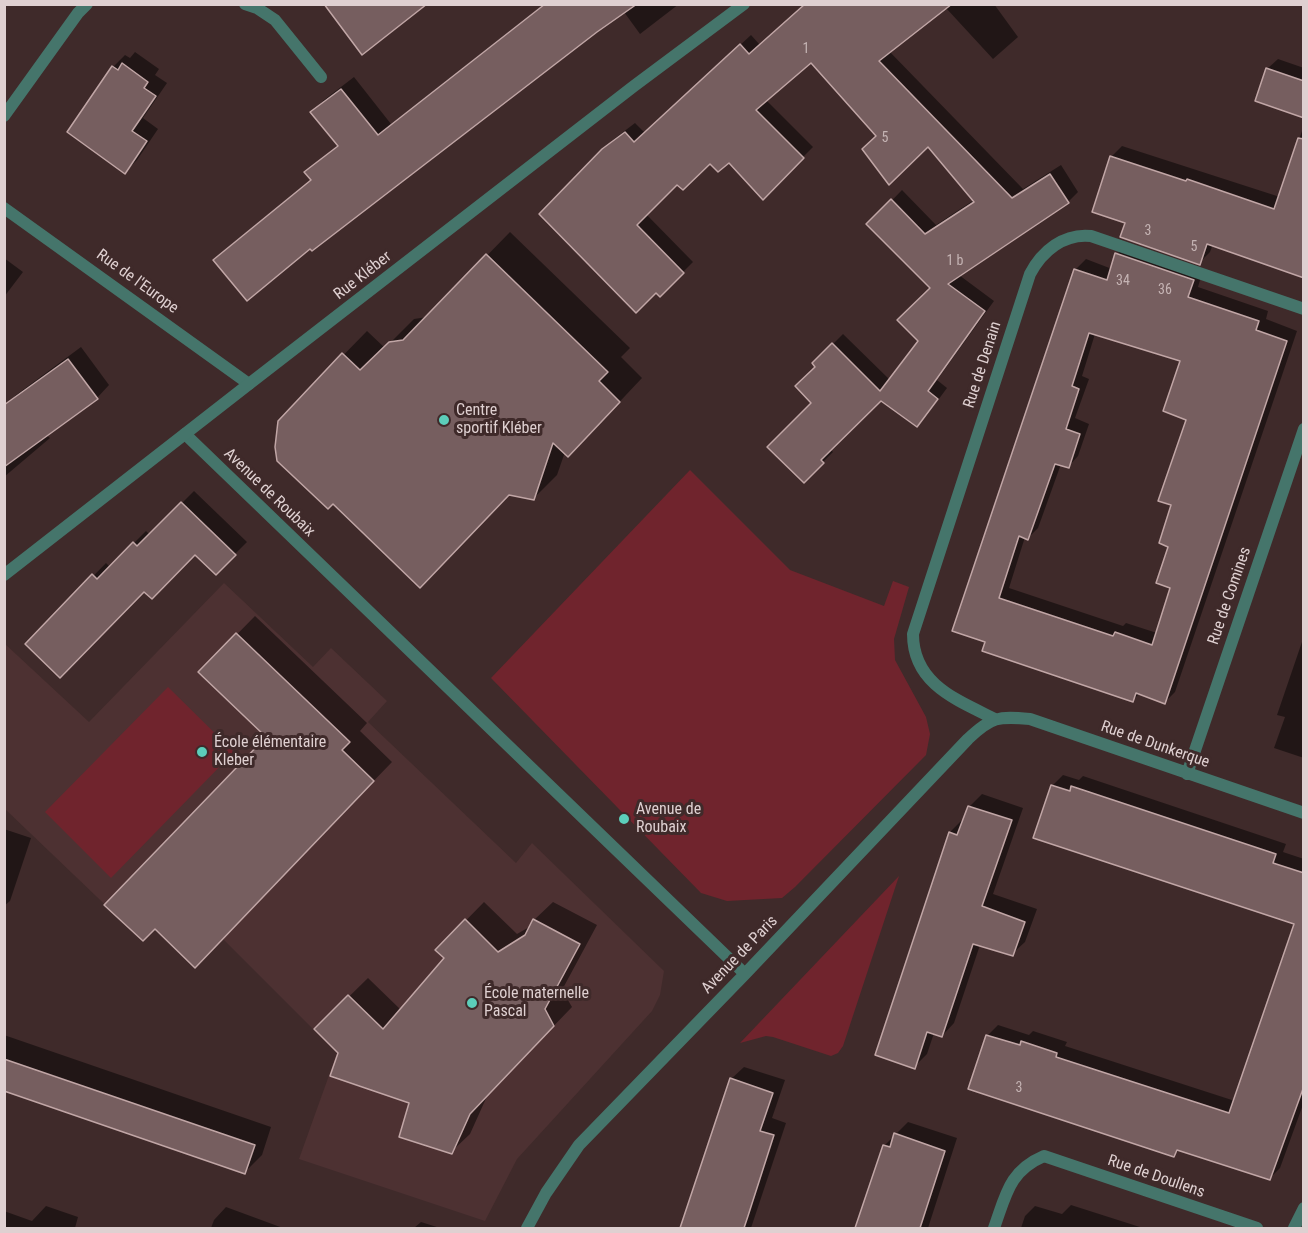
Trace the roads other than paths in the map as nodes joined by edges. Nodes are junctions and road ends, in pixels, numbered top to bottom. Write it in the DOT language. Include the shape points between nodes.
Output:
graph roads {
  1 [pos="87,4"];
  2 [pos="245,4"];
  3 [pos="744,4"];
  4 [pos="321,77"];
  5 [pos="4,116"];
  6 [pos="4,208"];
  7 [pos="1304,309"];
  8 [pos="249,384"];
  9 [pos="1304,429"];
  10 [pos="185,434"];
  11 [pos="1298,462"];
  12 [pos="4,575"];
  13 [pos="995,718"];
  14 [pos="1187,774"];
  15 [pos="1304,813"];
  16 [pos="745,974"];
  17 [pos="1304,1208"];
  18 [pos="527,1228"];
  19 [pos="994,1228"];
  20 [pos="1257,1228"];
  21 [pos="1294,1228"];
  1 -- 5 [label="street"];
  2 -- 4 [label="street" via="275,20"];
  3 -- 8 [label="street, Rue Kléber"];
  6 -- 8 [label="street, Rue de l'Europe"];
  7 -- 13 [label="street, Rue de Denain" via="1091,236 1063,240 1035,264 913,634 916,657 932,682 943,693"];
  8 -- 10 [label="street, Rue Kléber"];
  9 -- 11 [label="street, Rue de Comines"];
  10 -- 12 [label="street, Rue Kléber"];
  10 -- 16 [label="street, Avenue de Roubaix"];
  11 -- 14 [label="street, Rue de Comines"];
  13 -- 14 [label="street, Rue de Dunkerque" via="1030,720"];
  13 -- 16 [label="street, Avenue de Paris" via="968,739"];
  14 -- 15 [label="street, Rue de Dunkerque"];
  16 -- 18 [label="street, Avenue de Paris" via="579,1145"];
  17 -- 21 [label="street"];
  19 -- 20 [label="street, Rue de Doullens" via="1013,1179 1028,1164 1044,1156"];
}
